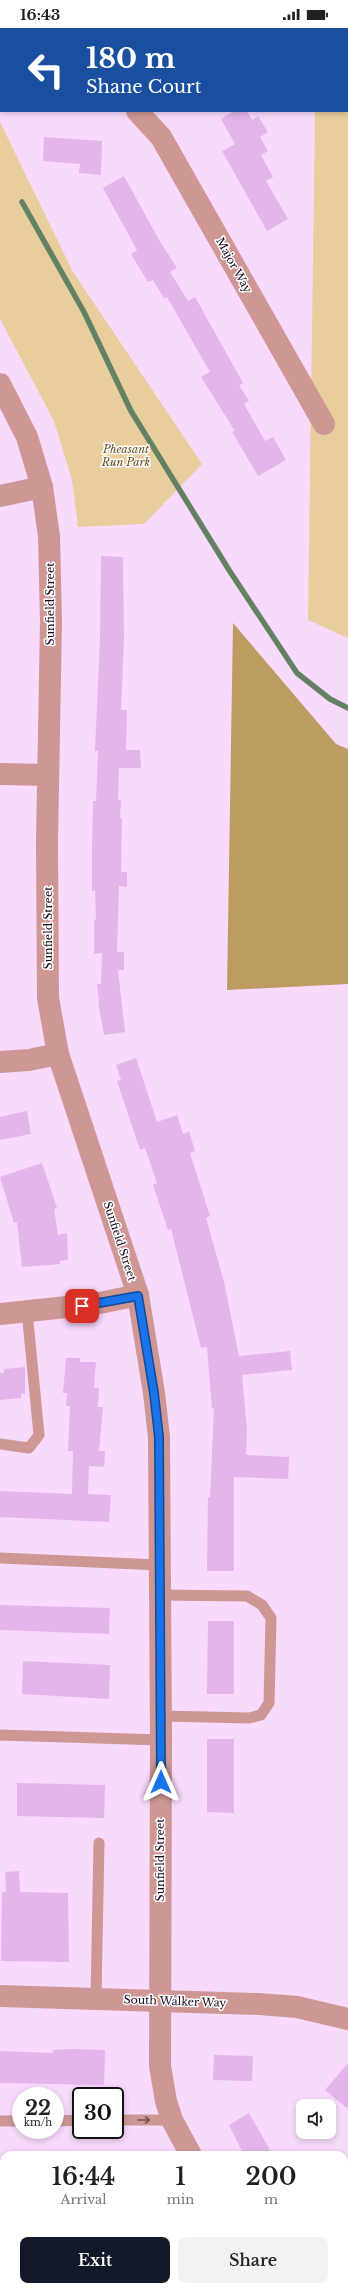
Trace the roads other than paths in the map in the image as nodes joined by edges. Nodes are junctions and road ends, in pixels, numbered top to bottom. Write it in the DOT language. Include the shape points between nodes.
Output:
graph roads {
  1 [pos="139,112"];
  2 [pos="0,384"];
  3 [pos="324,424"];
  4 [pos="42,487"];
  5 [pos="0,496"];
  6 [pos="0,774"];
  7 [pos="48,775"];
  8 [pos="58,1054"];
  9 [pos="0,1062"];
  10 [pos="138,1296"];
  11 [pos="27,1312"];
  12 [pos="0,1314"];
  13 [pos="0,1444"];
  14 [pos="0,1558"];
  15 [pos="160,1565"];
  16 [pos="160,1595"];
  17 [pos="161,1716"];
  18 [pos="0,1735"];
  19 [pos="161,1740"];
  20 [pos="99,1843"];
  21 [pos="0,1996"];
  22 [pos="96,1998"];
  23 [pos="159,2000"];
  24 [pos="348,2019"];
  25 [pos="124,2120"];
  26 [pos="172,2120"];
  27 [pos="0,2121"];
  28 [pos="12,2121"];
  29 [pos="190,2151"];
  1 -- 3 [label="street, Major Way" via="161,137"];
  2 -- 4 [label="street, Sunfield Street" via="27,437"];
  4 -- 5 [label="street"];
  4 -- 7 [label="street, Sunfield Street" via="50,544"];
  6 -- 7 [label="street"];
  7 -- 8 [label="street, Sunfield Street" via="48,998"];
  8 -- 9 [label="street"];
  8 -- 10 [label="street, Sunfield Street"];
  10 -- 11 [label="street"];
  10 -- 15 [label="street, Sunfield Street" via="159,1437"];
  11 -- 12 [label="street"];
  11 -- 13 [label="lane" via="39,1435 29,1448"];
  14 -- 15 [label="lane"];
  15 -- 16 [label="street, Sunfield Street"];
  16 -- 17 [label="street, Sunfield Street"];
  16 -- 17 [label="lane" via="247,1596 262,1605 271,1618 269,1703 261,1715 249,1718"];
  17 -- 19 [label="street, Sunfield Street"];
  18 -- 19 [label="lane"];
  19 -- 23 [label="street, Sunfield Street"];
  20 -- 22 [label="lane"];
  21 -- 22 [label="street, South Walker Way"];
  22 -- 23 [label="street, South Walker Way"];
  23 -- 24 [label="street, South Walker Way" via="297,2007"];
  23 -- 26 [label="street, Sunfield Street" via="160,2066"];
  25 -- 26 [label="lane, one-way"];
  26 -- 29 [label="street, Sunfield Street"];
  27 -- 28 [label="lane"];
}
